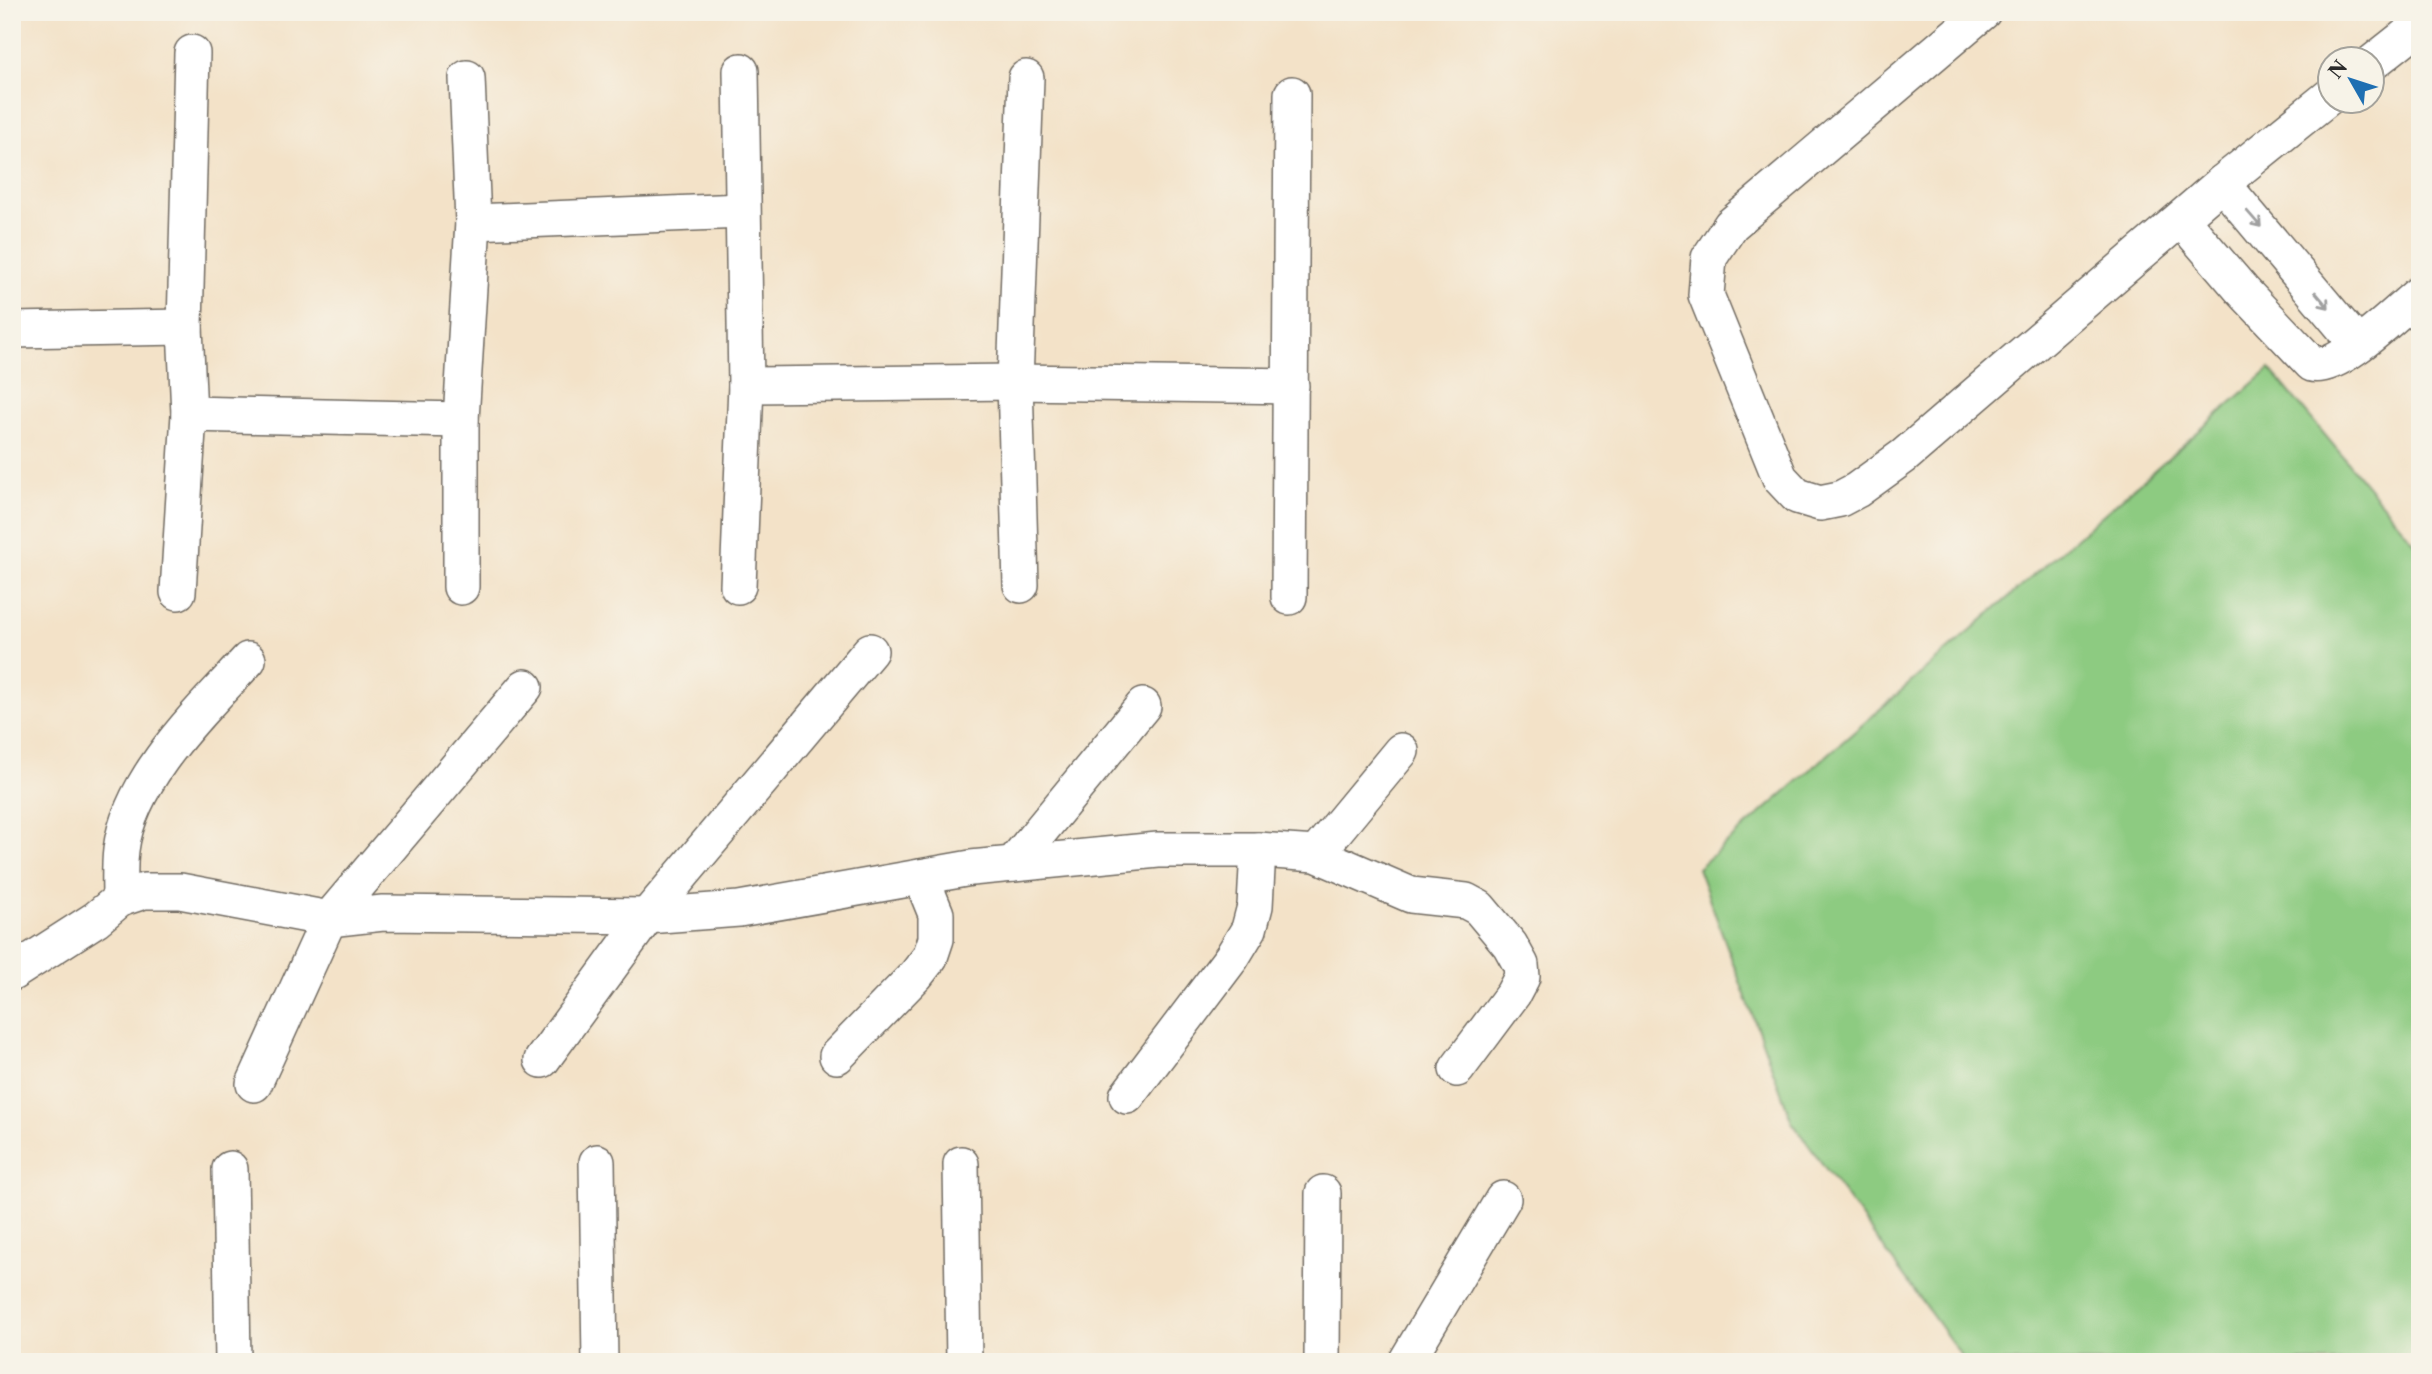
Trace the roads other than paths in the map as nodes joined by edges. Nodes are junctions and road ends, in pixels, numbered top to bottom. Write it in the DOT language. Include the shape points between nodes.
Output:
graph roads {
  1 [pos="1983,12"];
  2 [pos="2420,25"];
  3 [pos="2386,52"];
  4 [pos="192,53"];
  5 [pos="741,71"];
  6 [pos="467,78"];
  7 [pos="1026,78"];
  8 [pos="1292,94"];
  9 [pos="2316,107"];
  10 [pos="2222,183"];
  11 [pos="742,211"];
  12 [pos="2181,219"];
  13 [pos="473,222"];
  14 [pos="2420,293"];
  15 [pos="185,327"];
  16 [pos="12,330"];
  17 [pos="2358,345"];
  18 [pos="1015,382"];
  19 [pos="746,385"];
  20 [pos="1291,386"];
  21 [pos="189,414"];
  22 [pos="461,421"];
  23 [pos="1021,585"];
  24 [pos="738,586"];
  25 [pos="461,587"];
  26 [pos="178,592"];
  27 [pos="1289,597"];
  28 [pos="870,651"];
  29 [pos="248,660"];
  30 [pos="525,687"];
  31 [pos="1143,706"];
  32 [pos="1401,751"];
  33 [pos="1258,850"];
  34 [pos="1316,854"];
  35 [pos="1013,864"];
  36 [pos="921,877"];
  37 [pos="120,899"];
  38 [pos="647,916"];
  39 [pos="330,919"];
  40 [pos="12,973"];
  41 [pos="837,1056"];
  42 [pos="542,1060"];
  43 [pos="1457,1069"];
  44 [pos="254,1084"];
  45 [pos="1127,1096"];
  46 [pos="597,1162"];
  47 [pos="961,1164"];
  48 [pos="230,1169"];
  49 [pos="1323,1193"];
  50 [pos="1503,1199"];
  51 [pos="233,1362"];
  52 [pos="600,1362"];
  53 [pos="964,1362"];
  54 [pos="1322,1362"];
  55 [pos="1406,1362"];
  1 -- 12 [label="street" via="1731,225 1709,258 1706,295 1780,478 1797,496 1820,503 1840,499 1904,456"];
  2 -- 3 [label="street"];
  4 -- 15 [label="street"];
  5 -- 11 [label="street"];
  6 -- 13 [label="street"];
  7 -- 18 [label="street"];
  8 -- 20 [label="street"];
  9 -- 10 [label="street"];
  10 -- 12 [label="street"];
  10 -- 17 [label="street, one-way"];
  11 -- 13 [label="street"];
  11 -- 19 [label="street"];
  12 -- 17 [label="street" via="2306,359 2318,365 2330,363"];
  13 -- 22 [label="street"];
  14 -- 17 [label="street"];
  15 -- 16 [label="street"];
  15 -- 21 [label="street"];
  18 -- 19 [label="street"];
  18 -- 20 [label="street"];
  18 -- 23 [label="street"];
  19 -- 24 [label="street"];
  20 -- 27 [label="street"];
  21 -- 22 [label="street"];
  21 -- 26 [label="street"];
  22 -- 25 [label="street"];
  28 -- 38 [label="street"];
  29 -- 37 [label="street" via="149,777 128,821 121,850"];
  30 -- 39 [label="street"];
  31 -- 35 [label="street"];
  32 -- 34 [label="street"];
  33 -- 34 [label="street"];
  33 -- 35 [label="street" via="1158,850"];
  33 -- 45 [label="street" via="1249,929"];
  34 -- 43 [label="street" via="1411,895 1466,901 1479,908 1510,944 1522,978"];
  35 -- 36 [label="street"];
  36 -- 38 [label="street" via="739,909"];
  36 -- 41 [label="street" via="936,914 930,957"];
  37 -- 39 [label="street" via="144,891 180,891"];
  37 -- 40 [label="street"];
  38 -- 39 [label="street" via="383,913"];
  38 -- 42 [label="street"];
  39 -- 44 [label="street"];
  46 -- 52 [label="street"];
  47 -- 53 [label="street"];
  48 -- 51 [label="street"];
  49 -- 54 [label="street"];
  50 -- 55 [label="street"];
}
